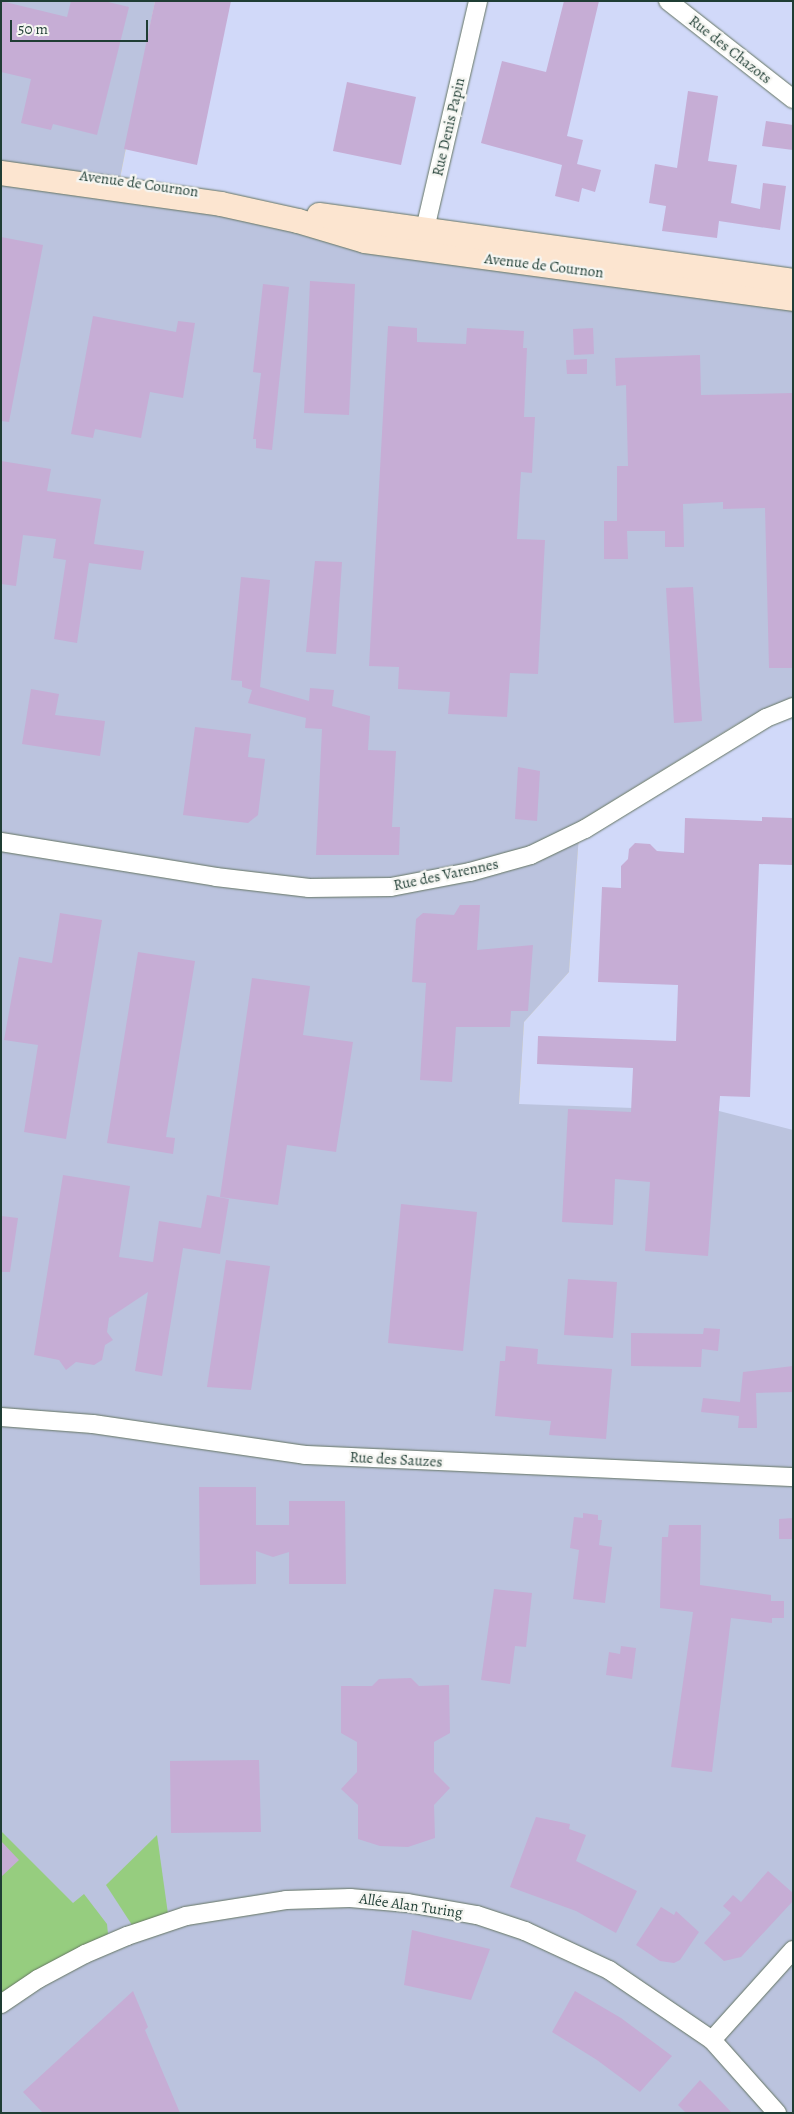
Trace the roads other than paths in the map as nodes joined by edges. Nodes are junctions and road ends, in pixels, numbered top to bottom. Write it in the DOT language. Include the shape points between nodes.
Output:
graph roads {
  1 [pos="478,1"];
  2 [pos="668,1"];
  3 [pos="793,99"];
  4 [pos="1,165"];
  5 [pos="1,173"];
  6 [pos="298,221"];
  7 [pos="425,229"];
  8 [pos="434,251"];
  9 [pos="793,281"];
  10 [pos="793,299"];
  11 [pos="793,707"];
  12 [pos="1,842"];
  13 [pos="1,1417"];
  14 [pos="793,1477"];
  15 [pos="793,1950"];
  16 [pos="1,2004"];
  17 [pos="712,2040"];
  18 [pos="777,2113"];
  1 -- 7 [label="street, Rue Denis Papin"];
  2 -- 3 [label="street, Rue des Chazots"];
  4 -- 7 [label="main road, Avenue de Cournon" via="206,193 304,214"];
  5 -- 6 [label="main road, Avenue de Cournon" via="221,204"];
  6 -- 7 [label="street, Avenue de Cournon" via="413,238"];
  6 -- 8 [label="main road, Avenue de Cournon" via="365,241"];
  7 -- 8 [label="street"];
  7 -- 9 [label="main road, Avenue de Cournon"];
  8 -- 10 [label="main road, Avenue de Cournon"];
  11 -- 12 [label="street, Rue des Varennes" via="766,718 586,829 531,855 470,872 391,887 309,888 216,877"];
  13 -- 14 [label="street, Rue des Sauzes" via="93,1424 305,1455"];
  15 -- 17 [label="street"];
  16 -- 17 [label="street, Allée Alan Turing" via="38,1979 86,1954 186,1916 262,1902 350,1898 476,1915 525,1930 609,1970"];
  17 -- 18 [label="street, Allée Alan Turing"];
}
